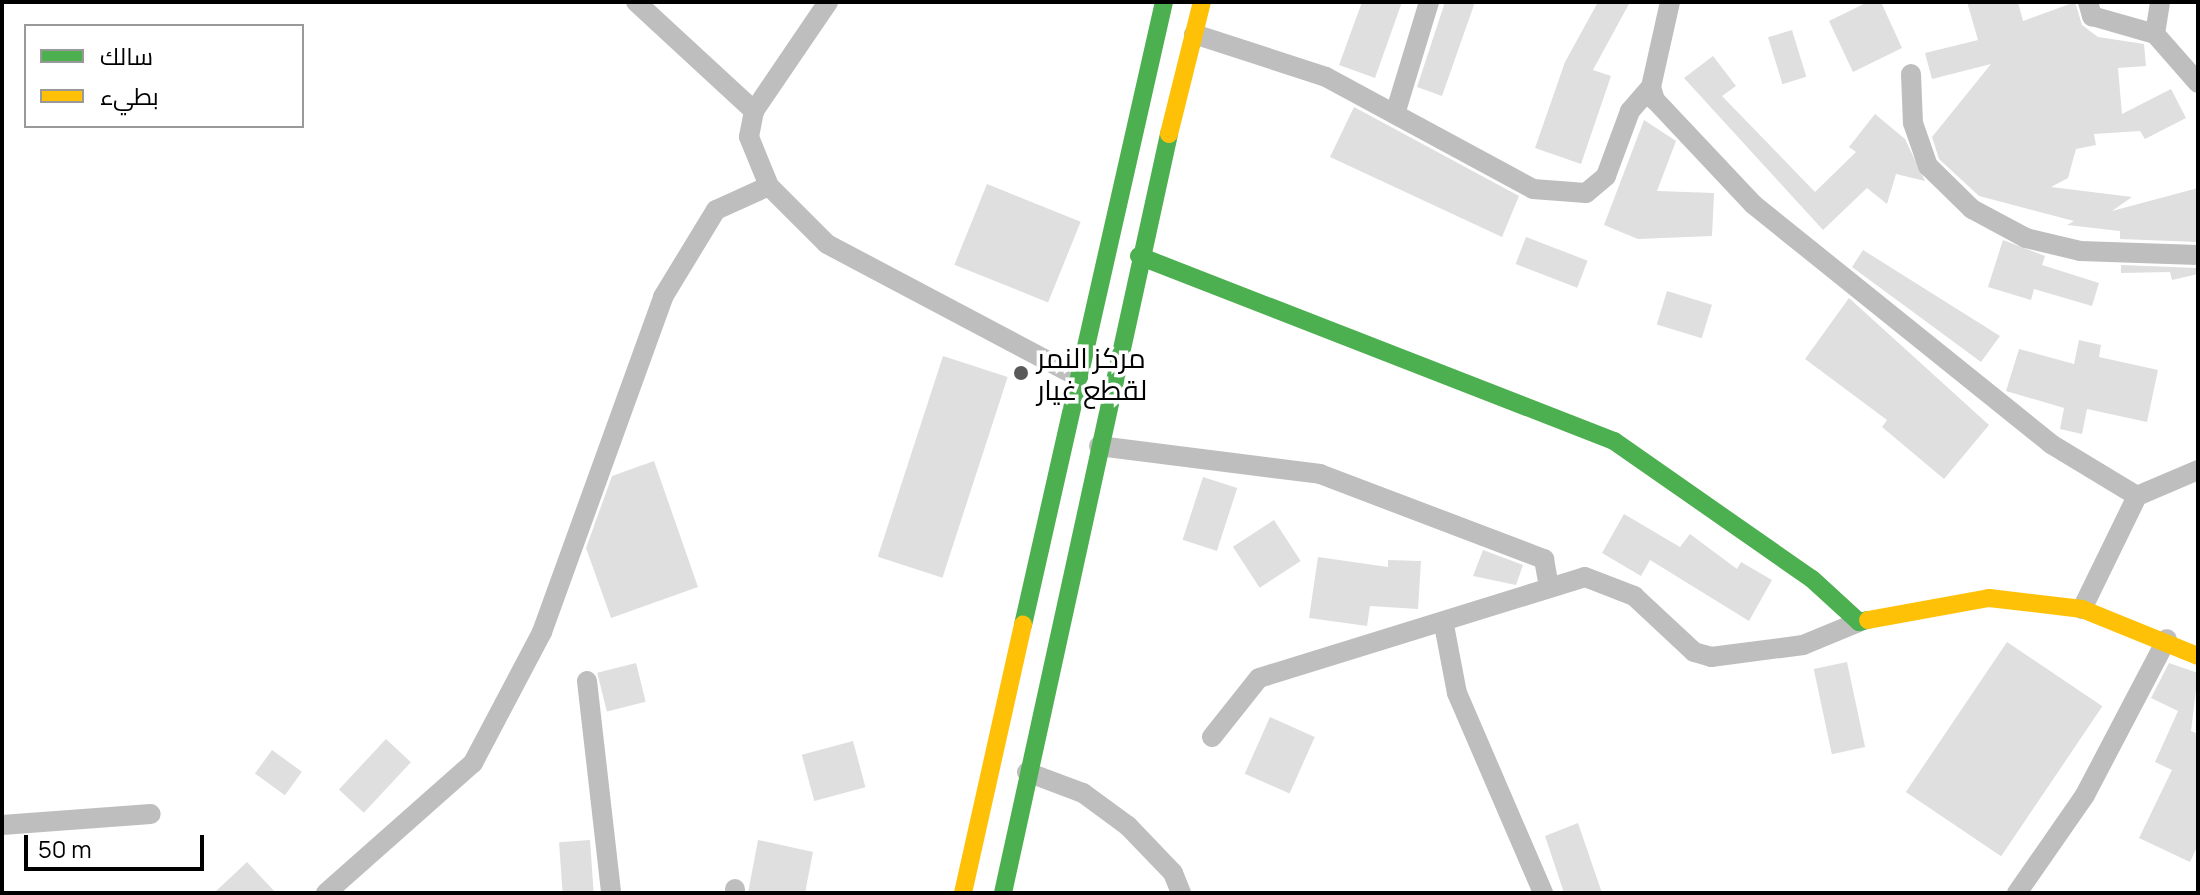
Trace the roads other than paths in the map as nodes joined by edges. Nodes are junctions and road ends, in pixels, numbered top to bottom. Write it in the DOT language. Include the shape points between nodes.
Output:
graph roads {
  1 [pos="636,2"];
  2 [pos="828,2"];
  3 [pos="1164,2"];
  4 [pos="1202,2"];
  5 [pos="1429,2"];
  6 [pos="1670,2"];
  7 [pos="2088,2"];
  8 [pos="2160,2"];
  9 [pos="1194,34"];
  10 [pos="2155,34"];
  11 [pos="1911,74"];
  12 [pos="2198,83"];
  13 [pos="1651,87"];
  14 [pos="754,111"];
  15 [pos="1395,114"];
  16 [pos="769,186"];
  17 [pos="2198,255"];
  18 [pos="1139,256"];
  19 [pos="1074,375"];
  20 [pos="1099,446"];
  21 [pos="2198,470"];
  22 [pos="2137,496"];
  23 [pos="1044,510"];
  24 [pos="1083,518"];
  25 [pos="1549,588"];
  26 [pos="2082,609"];
  27 [pos="1859,622"];
  28 [pos="1444,625"];
  29 [pos="2167,639"];
  30 [pos="2198,656"];
  31 [pos="587,681"];
  32 [pos="1212,737"];
  33 [pos="1027,772"];
  34 [pos="151,814"];
  35 [pos="2,825"];
  36 [pos="326,893"];
  37 [pos="611,893"];
  38 [pos="963,893"];
  39 [pos="1003,893"];
  40 [pos="1181,893"];
  41 [pos="1543,893"];
  42 [pos="2017,893"];
  1 -- 14 [label="street"];
  2 -- 14 [label="street"];
  3 -- 19 [label="street"];
  4 -- 9 [label="street"];
  5 -- 15 [label="street"];
  6 -- 13 [label="street"];
  7 -- 10 [label="street" via="2092,16 2130,33"];
  8 -- 10 [label="street"];
  9 -- 15 [label="street" via="1326,77"];
  9 -- 18 [label="street"];
  10 -- 12 [label="street"];
  11 -- 17 [label="street" via="1913,123 1928,166 1972,209 2026,238 2080,251"];
  13 -- 15 [label="street" via="1630,111 1606,176 1586,193 1533,189"];
  13 -- 22 [label="street" via="1655,100 1754,205 2051,444"];
  14 -- 16 [label="street" via="749,137"];
  16 -- 19 [label="street" via="827,244"];
  16 -- 36 [label="street" via="716,210 663,297 542,632 473,763"];
  18 -- 20 [label="street"];
  18 -- 27 [label="street" via="1614,441 1812,579"];
  19 -- 23 [label="street"];
  20 -- 24 [label="street"];
  20 -- 25 [label="street" via="1320,474 1544,559"];
  21 -- 22 [label="street"];
  22 -- 26 [label="street"];
  23 -- 24 [label="street"];
  23 -- 38 [label="street"];
  24 -- 33 [label="street"];
  25 -- 27 [label="street" via="1585,577 1608,581 1694,652 1729,659 1803,645"];
  25 -- 28 [label="street"];
  26 -- 27 [label="street" via="1989,598"];
  26 -- 29 [label="street"];
  28 -- 32 [label="street" via="1259,678"];
  28 -- 41 [label="street" via="1457,693"];
  29 -- 30 [label="street"];
  29 -- 42 [label="street" via="2085,795"];
  31 -- 37 [label="street"];
  33 -- 39 [label="street"];
  33 -- 40 [label="street" via="1083,793 1128,826 1173,873"];
  34 -- 35 [label="street"];
}
